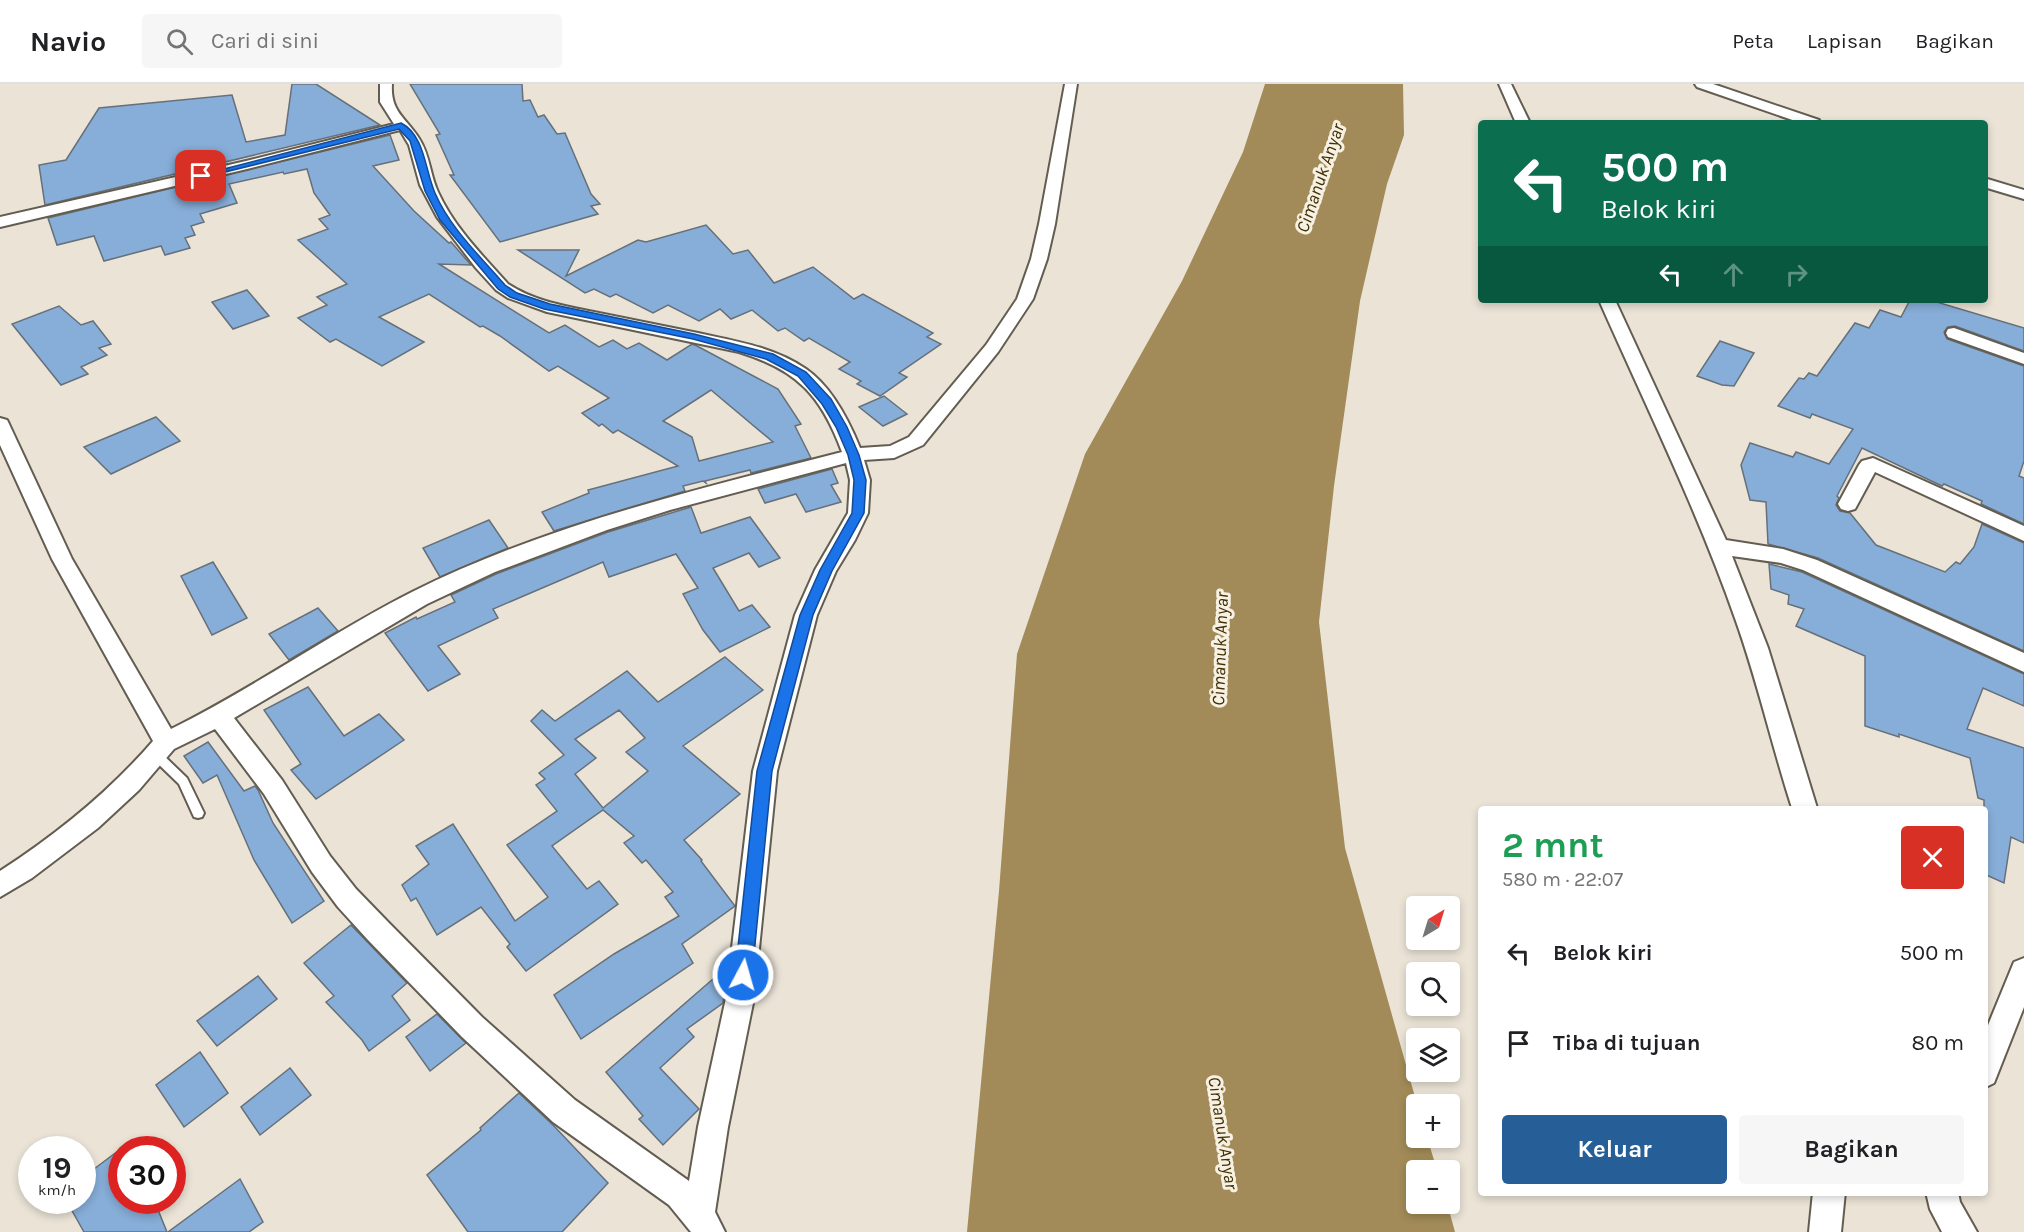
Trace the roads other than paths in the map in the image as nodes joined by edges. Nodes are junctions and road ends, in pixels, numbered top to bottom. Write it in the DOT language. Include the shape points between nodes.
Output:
graph roads {
  1 [pos="386,84"];
  2 [pos="1071,84"];
  3 [pos="1505,84"];
  4 [pos="1701,84"];
  5 [pos="1522,120"];
  6 [pos="1805,120"];
  7 [pos="401,126"];
  8 [pos="1988,183"];
  9 [pos="2024,195"];
  10 [pos="0,222"];
  11 [pos="1608,303"];
  12 [pos="1954,333"];
  13 [pos="2024,359"];
  14 [pos="0,424"];
  15 [pos="853,455"];
  16 [pos="1848,504"];
  17 [pos="2024,534"];
  18 [pos="1717,546"];
  19 [pos="2024,663"];
  20 [pos="219,716"];
  21 [pos="161,748"];
  22 [pos="1803,806"];
  23 [pos="198,813"];
  24 [pos="0,885"];
  25 [pos="2024,971"];
  26 [pos="1988,1063"];
  27 [pos="1829,1196"];
  28 [pos="1943,1196"];
  29 [pos="704,1223"];
  30 [pos="1825,1232"];
  31 [pos="1961,1232"];
  1 -- 7 [label="street" via="386,106"];
  2 -- 15 [label="street" via="1039,259 1014,318 916,441 894,453"];
  3 -- 5 [label="street"];
  4 -- 6 [label="street"];
  7 -- 10 [label="street"];
  7 -- 15 [label="street" via="414,141 444,220 502,287 548,307 769,356 802,374 816,387 842,427"];
  8 -- 9 [label="street"];
  11 -- 18 [label="street"];
  12 -- 13 [label="street"];
  14 -- 21 [label="street" via="62,559"];
  15 -- 20 [label="street" via="600,525 467,575 419,598"];
  15 -- 29 [label="street" via="860,480 858,513 806,615 765,771 740,998 713,1127"];
  16 -- 17 [label="street" via="1873,464"];
  18 -- 19 [label="street" via="1783,555 1810,565"];
  18 -- 22 [label="street" via="1769,686"];
  20 -- 21 [label="street"];
  20 -- 29 [label="street" via="273,787 346,898 433,989 564,1111 680,1194"];
  21 -- 23 [label="lane"];
  21 -- 24 [label="street" via="85,822"];
  25 -- 26 [label="street"];
  27 -- 30 [label="street"];
  28 -- 31 [label="street" via="1946,1209"];
}
